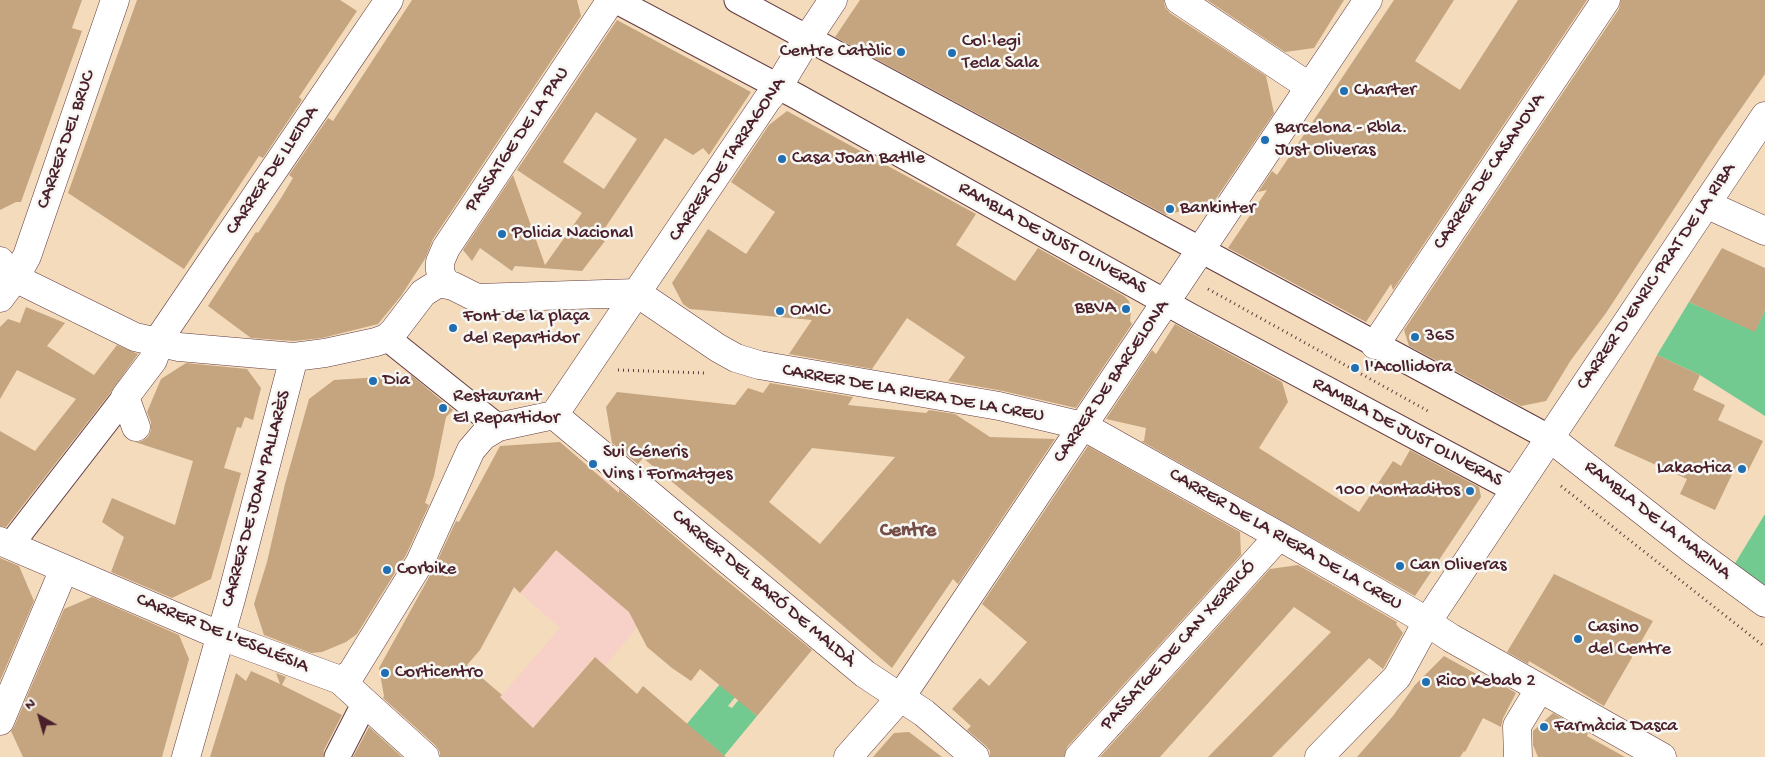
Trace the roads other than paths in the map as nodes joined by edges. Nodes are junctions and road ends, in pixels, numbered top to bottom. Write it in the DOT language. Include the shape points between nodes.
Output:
graph roads {
  1 [pos="115,0"];
  2 [pos="389,0"];
  3 [pos="611,0"];
  4 [pos="615,0"];
  5 [pos="737,0"];
  6 [pos="833,0"];
  7 [pos="1179,0"];
  8 [pos="1368,0"];
  9 [pos="1606,0"];
  10 [pos="807,38"];
  11 [pos="778,87"];
  12 [pos="1310,87"];
  13 [pos="1765,116"];
  14 [pos="1706,204"];
  15 [pos="1765,231"];
  16 [pos="1201,250"];
  17 [pos="5,279"];
  18 [pos="447,284"];
  19 [pos="638,293"];
  20 [pos="1166,302"];
  21 [pos="387,338"];
  22 [pos="160,343"];
  23 [pos="1375,345"];
  24 [pos="294,357"];
  25 [pos="125,397"];
  26 [pos="554,415"];
  27 [pos="1083,426"];
  28 [pos="136,427"];
  29 [pos="498,428"];
  30 [pos="1550,438"];
  31 [pos="1515,490"];
  32 [pos="1279,536"];
  33 [pos="9,541"];
  34 [pos="64,569"];
  35 [pos="1765,603"];
  36 [pos="1427,622"];
  37 [pos="221,636"];
  38 [pos="340,680"];
  39 [pos="1540,688"];
  40 [pos="900,698"];
  41 [pos="359,714"];
  42 [pos="0,721"];
  43 [pos="186,757"];
  44 [pos="337,757"];
  45 [pos="425,757"];
  46 [pos="848,757"];
  47 [pos="975,757"];
  48 [pos="1079,757"];
  49 [pos="1319,757"];
  50 [pos="1518,757"];
  51 [pos="1662,757"];
  1 -- 17 [label="street, CARRER DEL BRUC" via="27,256"];
  2 -- 22 [label="street, CARRER DE LLEIDA" via="163,333"];
  3 -- 18 [label="street, PASSATGE DE LA PAU" via="446,248 440,270"];
  4 -- 11 [label="street, RAMBLA DE JUST OLIVERAS"];
  5 -- 10 [label="street"];
  6 -- 10 [label="street, CARRER DE TARRAGONA"];
  7 -- 12 [label="street"];
  8 -- 12 [label="street, CARRER DE BARCELONA"];
  9 -- 23 [label="street, CARRER DE CASANOVA"];
  10 -- 11 [label="street, CARRER DE TARRAGONA"];
  10 -- 16 [label="street"];
  11 -- 19 [label="street, CARRER DE TARRAGONA"];
  11 -- 20 [label="street, RAMBLA DE JUST OLIVERAS"];
  12 -- 16 [label="street, CARRER DE BARCELONA"];
  13 -- 14 [label="street, CARRER D'ENRIC PRAT DE LA RIBA"];
  14 -- 15 [label="street"];
  14 -- 30 [label="street, CARRER D'ENRIC PRAT DE LA RIBA"];
  16 -- 20 [label="street, CARRER DE BARCELONA"];
  16 -- 23 [label="street"];
  17 -- 22 [label="street" via="135,337"];
  18 -- 19 [label="street" via="477,298"];
  18 -- 21 [label="street" via="432,286 423,293"];
  19 -- 26 [label="street, CARRER DE TARRAGONA"];
  19 -- 27 [label="street, CARRER DE LA RIERA DE LA CREU" via="718,348 759,365 999,406"];
  20 -- 27 [label="street, CARRER DE BARCELONA"];
  20 -- 31 [label="street, RAMBLA DE JUST OLIVERAS"];
  21 -- 24 [label="street"];
  21 -- 29 [label="street"];
  22 -- 24 [label="street"];
  22 -- 25 [label="street, CARRER DE LLEIDA" via="153,360"];
  23 -- 30 [label="street"];
  24 -- 37 [label="street, CARRER DE JOAN PALLARÈS"];
  25 -- 28 [label="street"];
  25 -- 33 [label="street"];
  26 -- 29 [label="street"];
  26 -- 40 [label="street, CARRER DEL BARÓ DE MALDÀ" via="865,674"];
  27 -- 32 [label="street, CARRER DE LA RIERA DE LA CREU"];
  27 -- 40 [label="street, CARRER DE BARCELONA"];
  29 -- 38 [label="street" via="483,436 471,450 420,562 351,674"];
  30 -- 31 [label="street, CARRER D'ENRIC PRAT DE LA RIBA"];
  30 -- 35 [label="street, RAMBLA DE LA MARINA"];
  31 -- 36 [label="street"];
  32 -- 36 [label="street, CARRER DE LA RIERA DE LA CREU"];
  32 -- 48 [label="street, PASSATGE DE CAN XERRICÓ"];
  33 -- 34 [label="street, CARRER DE L'ESGLÉSIA"];
  34 -- 37 [label="street, CARRER DE L'ESGLÉSIA"];
  34 -- 42 [label="street"];
  36 -- 39 [label="street"];
  36 -- 49 [label="street" via="1397,676"];
  37 -- 38 [label="street, CARRER DE L'ESGLÉSIA"];
  37 -- 43 [label="street, CARRER DE JOAN PALLARÈS"];
  38 -- 45 [label="street, CARRER DE L'ESGLÉSIA"];
  39 -- 50 [label="street" via="1516,726"];
  39 -- 51 [label="street"];
  40 -- 46 [label="street, CARRER DE BARCELONA"];
  40 -- 47 [label="street, CARRER DEL BARÓ DE MALDÀ" via="924,713"];
  41 -- 44 [label="street"];
}
